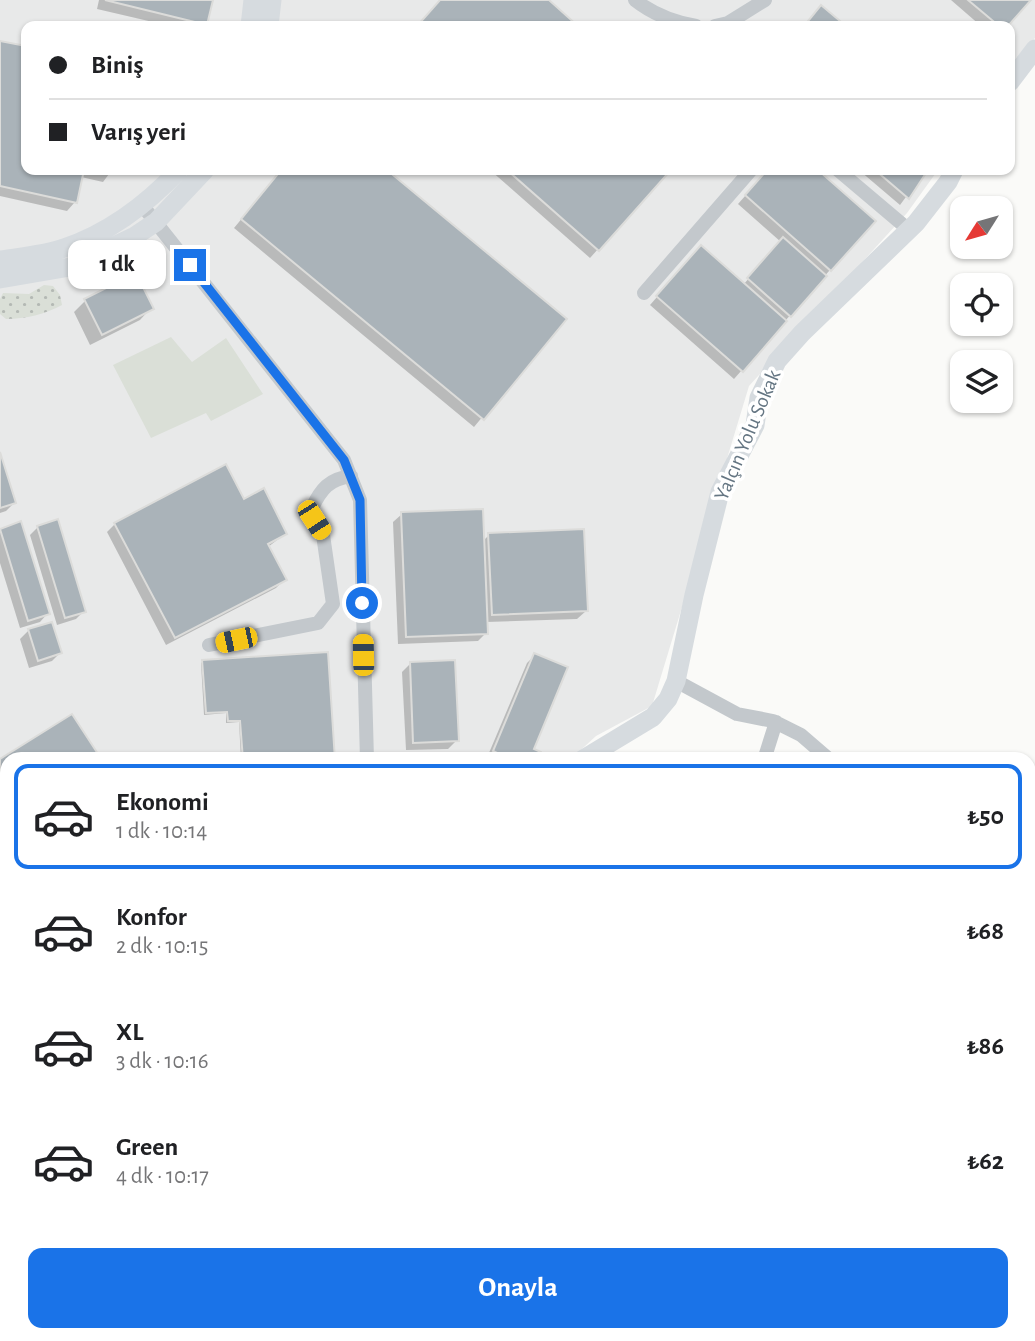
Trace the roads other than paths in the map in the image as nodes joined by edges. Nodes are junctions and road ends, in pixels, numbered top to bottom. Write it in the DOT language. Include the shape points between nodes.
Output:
graph roads {
  1 [pos="253,0"];
  2 [pos="272,0"];
  3 [pos="635,0"];
  4 [pos="765,0"];
  5 [pos="251,21"];
  6 [pos="270,21"];
  7 [pos="671,21"];
  8 [pos="731,21"];
  9 [pos="1035,50"];
  10 [pos="1015,76"];
  11 [pos="174,175"];
  12 [pos="200,175"];
  13 [pos="747,175"];
  14 [pos="844,175"];
  15 [pos="951,175"];
  16 [pos="142,205"];
  17 [pos="156,222"];
  18 [pos="909,230"];
  19 [pos="0,260"];
  20 [pos="0,279"];
  21 [pos="644,293"];
  22 [pos="351,476"];
  23 [pos="209,645"];
  24 [pos="676,681"];
  25 [pos="776,722"];
  26 [pos="367,752"];
  27 [pos="595,752"];
  28 [pos="767,752"];
  29 [pos="821,752"];
  1 -- 5 [label="street"];
  2 -- 6 [label="street"];
  3 -- 7 [label="street"];
  4 -- 8 [label="street"];
  9 -- 10 [label="street"];
  11 -- 16 [label="street"];
  12 -- 17 [label="street"];
  13 -- 21 [label="street"];
  14 -- 18 [label="street"];
  15 -- 18 [label="street, Yalçın Yolu Sokak"];
  16 -- 17 [label="street"];
  16 -- 19 [label="street" via="124,220 64,249"];
  17 -- 20 [label="street" via="70,267"];
  17 -- 22 [label="street" via="344,460"];
  18 -- 24 [label="street, Yalçın Yolu Sokak" via="802,333 767,379 755,425 720,492"];
  22 -- 23 [label="street" via="335,478 325,486 312,508 323,535 333,604 326,614 318,623"];
  22 -- 26 [label="street" via="360,500"];
  24 -- 25 [label="street" via="737,714"];
  24 -- 27 [label="street, Yalçın Yolu Sokak" via="653,717"];
  25 -- 28 [label="street"];
  25 -- 29 [label="street"];
}
